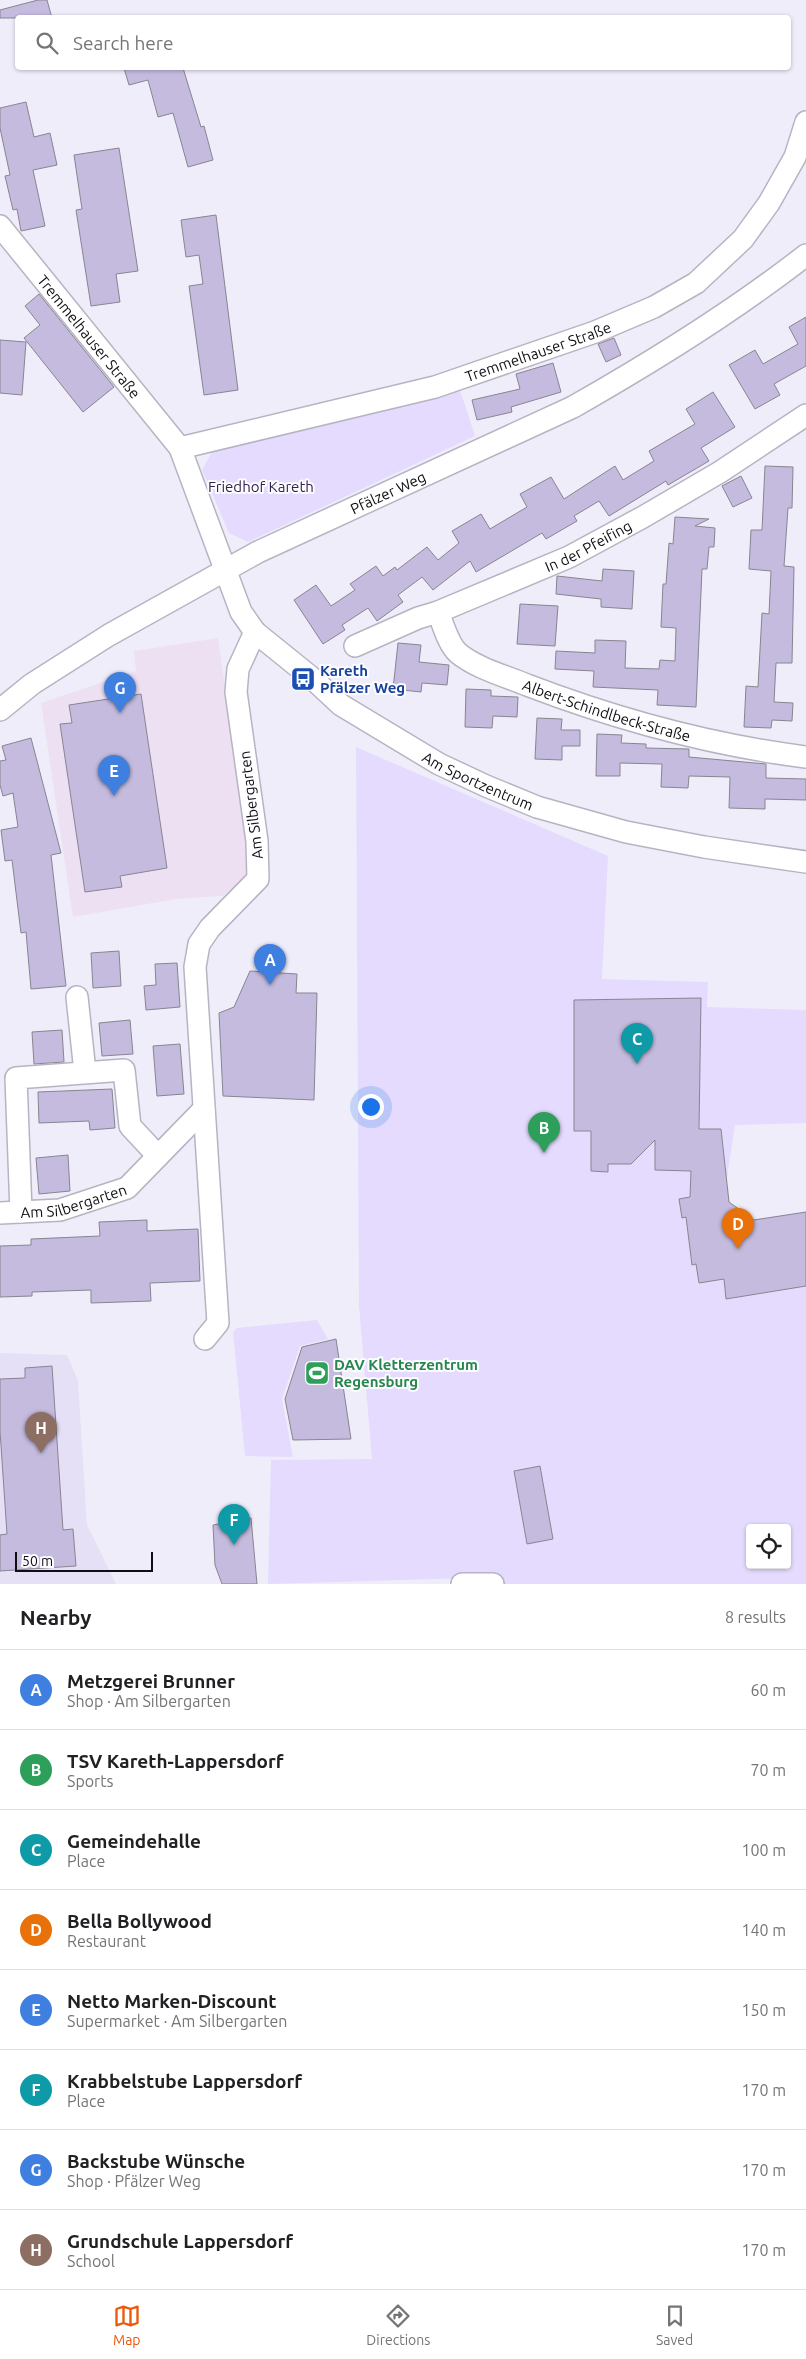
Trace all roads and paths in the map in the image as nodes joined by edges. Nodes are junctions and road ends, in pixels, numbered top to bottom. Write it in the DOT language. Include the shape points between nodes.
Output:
graph roads {
  1 [pos="806,122"];
  2 [pos="0,226"];
  3 [pos="806,255"];
  4 [pos="806,416"];
  5 [pos="180,448"];
  6 [pos="226,570"];
  7 [pos="438,612"];
  8 [pos="255,632"];
  9 [pos="355,646"];
  10 [pos="0,710"];
  11 [pos="806,757"];
  12 [pos="806,862"];
  13 [pos="77,997"];
  14 [pos="85,1072"];
  15 [pos="204,1109"];
  16 [pos="158,1156"];
  17 [pos="10,1213"];
  18 [pos="205,1339"];
  19 [pos="462,1584"];
  20 [pos="493,1584"];
  1 -- 5 [label="street, Tremmelhauser Straße" via="795,157 769,203 743,239 696,283 654,307 595,332 435,387"];
  2 -- 5 [label="street, Tremmelhauser Straße"];
  3 -- 6 [label="street, Pfälzer Weg" via="664,353 555,416 267,548"];
  4 -- 7 [label="street, In der Pfeifing" via="720,472 569,557"];
  5 -- 6 [label="street, Tremmelhauser Straße"];
  6 -- 8 [label="street, Am Sportzentrum" via="241,612"];
  6 -- 10 [label="street, Pfälzer Weg" via="109,634 32,684"];
  7 -- 9 [label="street, In der Pfeifing"];
  7 -- 11 [label="street, Albert-Schindlbeck-Straße" via="456,651 515,680 578,704 661,729"];
  8 -- 12 [label="street, Am Sportzentrum" via="341,705 439,764 486,786 537,807 626,832"];
  8 -- 15 [label="street, Am Silbergarten" via="238,670 236,692 257,841 258,879 210,928 199,944 195,967"];
  13 -- 14 [label="street"];
  14 -- 16 [label="street" via="124,1070 130,1126"];
  14 -- 17 [label="street" via="16,1078"];
  15 -- 16 [label="street, Am Silbergarten"];
  15 -- 18 [label="street, Am Silbergarten" via="218,1323"];
  16 -- 17 [label="street, Am Silbergarten" via="126,1188 60,1210"];
  19 -- 20 [label="street"];
}
